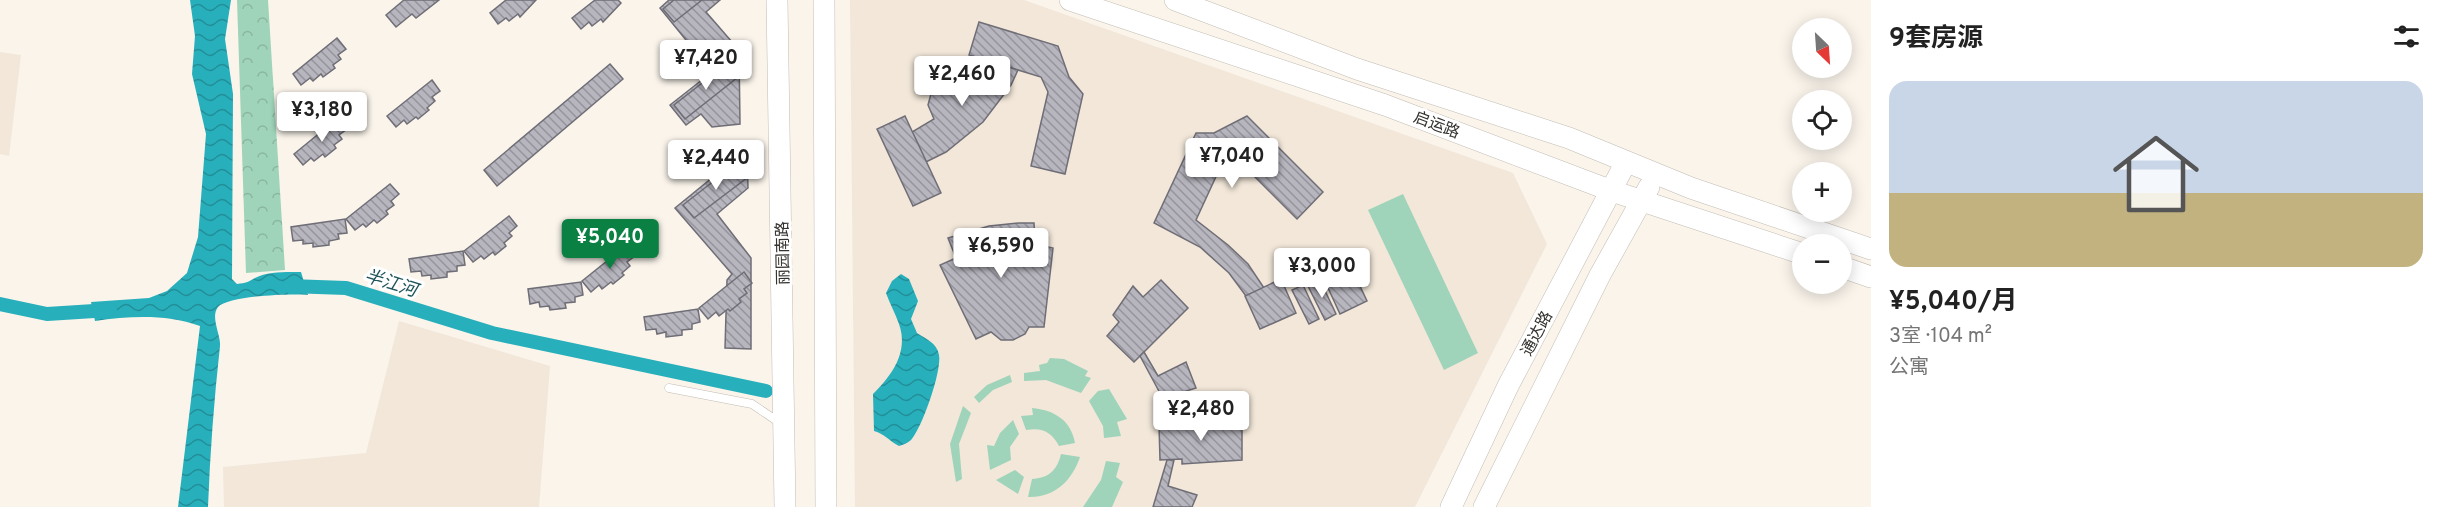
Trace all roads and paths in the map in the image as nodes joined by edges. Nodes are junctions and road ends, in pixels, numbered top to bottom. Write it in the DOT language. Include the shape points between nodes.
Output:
graph roads {
  1 [pos="777,0"];
  2 [pos="824,0"];
  3 [pos="1070,0"];
  4 [pos="1184,2"];
  5 [pos="1626,162"];
  6 [pos="1656,174"];
  7 [pos="1612,191"];
  8 [pos="1642,200"];
  9 [pos="1871,249"];
  10 [pos="1792,250"];
  11 [pos="1852,270"];
  12 [pos="1871,277"];
  13 [pos="669,388"];
  14 [pos="786,427"];
  15 [pos="785,507"];
  16 [pos="826,507"];
  17 [pos="1451,507"];
  18 [pos="1484,507"];
  1 -- 14 [label="main road, 丽园南路"];
  2 -- 16 [label="main road"];
  3 -- 7 [label="main road, 启运路" via="1385,105"];
  4 -- 5 [label="main road, 启运路" via="1357,69 1569,138"];
  5 -- 6 [label="main road, 启运路"];
  5 -- 7 [label="main road, 通达路"];
  6 -- 8 [label="main road, 通达路"];
  6 -- 9 [label="main road, 启运路"];
  7 -- 8 [label="main road, 启运路"];
  7 -- 17 [label="main road, 通达路" via="1508,386"];
  8 -- 10 [label="main road, 启运路"];
  8 -- 18 [label="main road, 通达路" via="1600,274"];
  11 -- 12 [label="main road"];
  13 -- 14 [label="lane" via="752,404"];
  14 -- 15 [label="main road, 丽园南路"];
}
